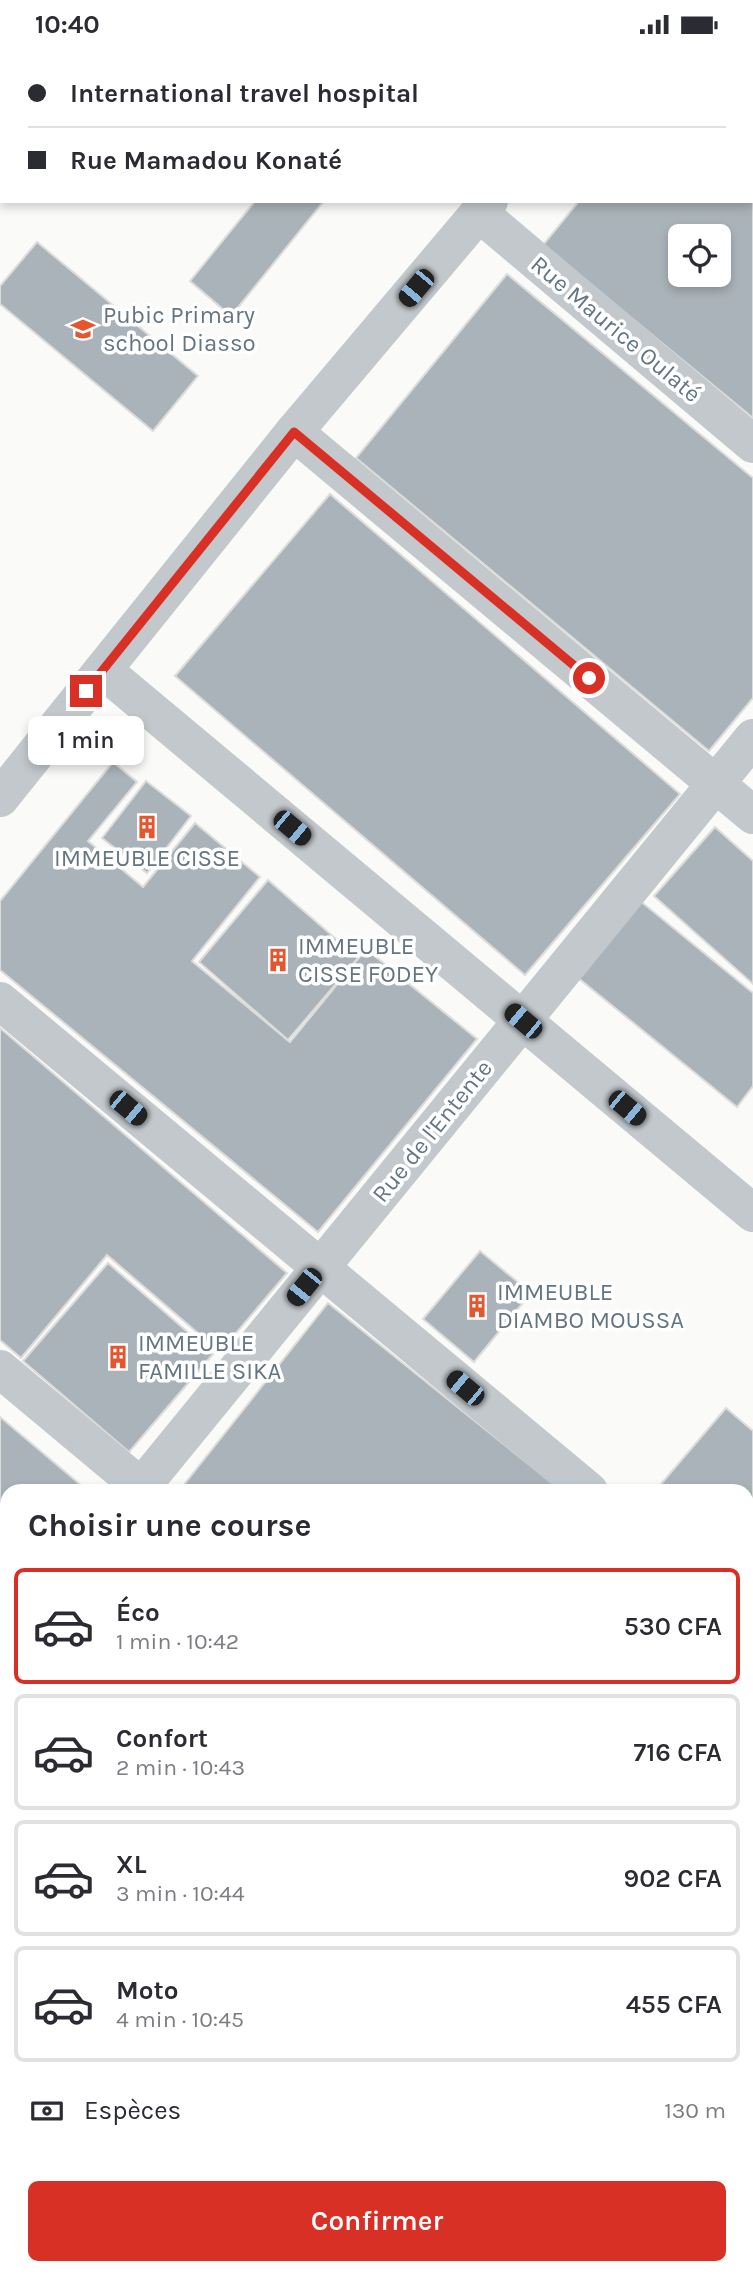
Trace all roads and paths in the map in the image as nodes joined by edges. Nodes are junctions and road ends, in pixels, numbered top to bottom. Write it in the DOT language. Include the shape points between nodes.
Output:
graph roads {
  1 [pos="484,207"];
  2 [pos="294,432"];
  3 [pos="753,445"];
  4 [pos="103,670"];
  5 [pos="753,739"];
  6 [pos="716,784"];
  7 [pos="0,798"];
  8 [pos="753,814"];
  9 [pos="0,1001"];
  10 [pos="523,1021"];
  11 [pos="753,1213"];
  12 [pos="321,1268"];
  13 [pos="0,1369"];
  14 [pos="135,1484"];
  15 [pos="147,1484"];
  16 [pos="581,1484"];
  1 -- 2 [label="street"];
  1 -- 3 [label="street, Rue Maurice Oulaté"];
  2 -- 4 [label="street"];
  2 -- 6 [label="street"];
  4 -- 7 [label="street"];
  4 -- 10 [label="street"];
  5 -- 6 [label="street, Rue de l'Entente"];
  6 -- 8 [label="street"];
  6 -- 10 [label="street, Rue de l'Entente"];
  9 -- 12 [label="street"];
  10 -- 11 [label="street"];
  10 -- 12 [label="street, Rue de l'Entente"];
  12 -- 15 [label="street, Rue de l'Entente"];
  12 -- 16 [label="street"];
  13 -- 14 [label="street"];
}
